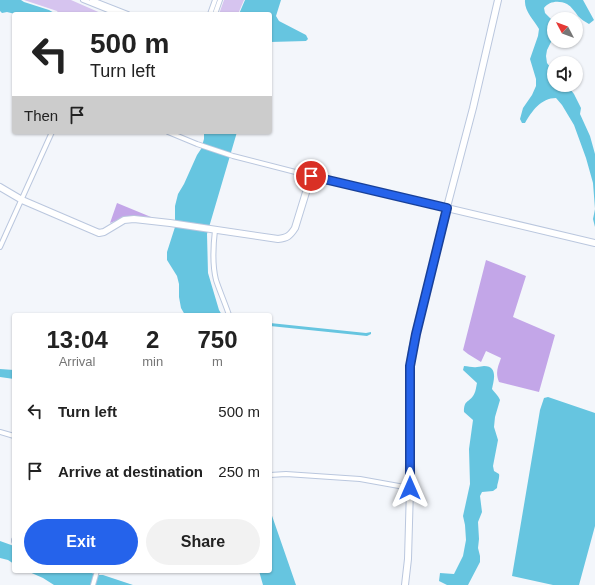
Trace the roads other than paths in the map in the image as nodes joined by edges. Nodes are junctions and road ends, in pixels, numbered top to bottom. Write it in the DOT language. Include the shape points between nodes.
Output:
graph roads {
  1 [pos="83,0"];
  2 [pos="92,0"];
  3 [pos="215,0"];
  4 [pos="220,0"];
  5 [pos="498,0"];
  6 [pos="113,12"];
  7 [pos="123,12"];
  8 [pos="211,12"];
  9 [pos="216,12"];
  10 [pos="51,134"];
  11 [pos="173,134"];
  12 [pos="311,176"];
  13 [pos="0,187"];
  14 [pos="22,200"];
  15 [pos="447,208"];
  16 [pos="214,230"];
  17 [pos="595,243"];
  18 [pos="0,247"];
  19 [pos="228,313"];
  20 [pos="0,432"];
  21 [pos="12,435"];
  22 [pos="272,475"];
  23 [pos="410,488"];
  24 [pos="97,573"];
  25 [pos="93,585"];
  26 [pos="405,585"];
  1 -- 6 [label="street"];
  2 -- 7 [label="street"];
  3 -- 8 [label="street"];
  4 -- 9 [label="street"];
  5 -- 15 [label="street"];
  10 -- 14 [label="street"];
  11 -- 12 [label="street" via="233,156"];
  12 -- 15 [label="street"];
  12 -- 16 [label="street" via="295,228 286,238"];
  13 -- 14 [label="street"];
  14 -- 16 [label="street" via="99,233 124,220 134,219"];
  14 -- 18 [label="street"];
  15 -- 17 [label="street"];
  15 -- 23 [label="street" via="410,366"];
  16 -- 19 [label="street" via="216,280"];
  20 -- 21 [label="street"];
  22 -- 23 [label="street" via="360,479"];
  23 -- 26 [label="street"];
  24 -- 25 [label="street"];
}
